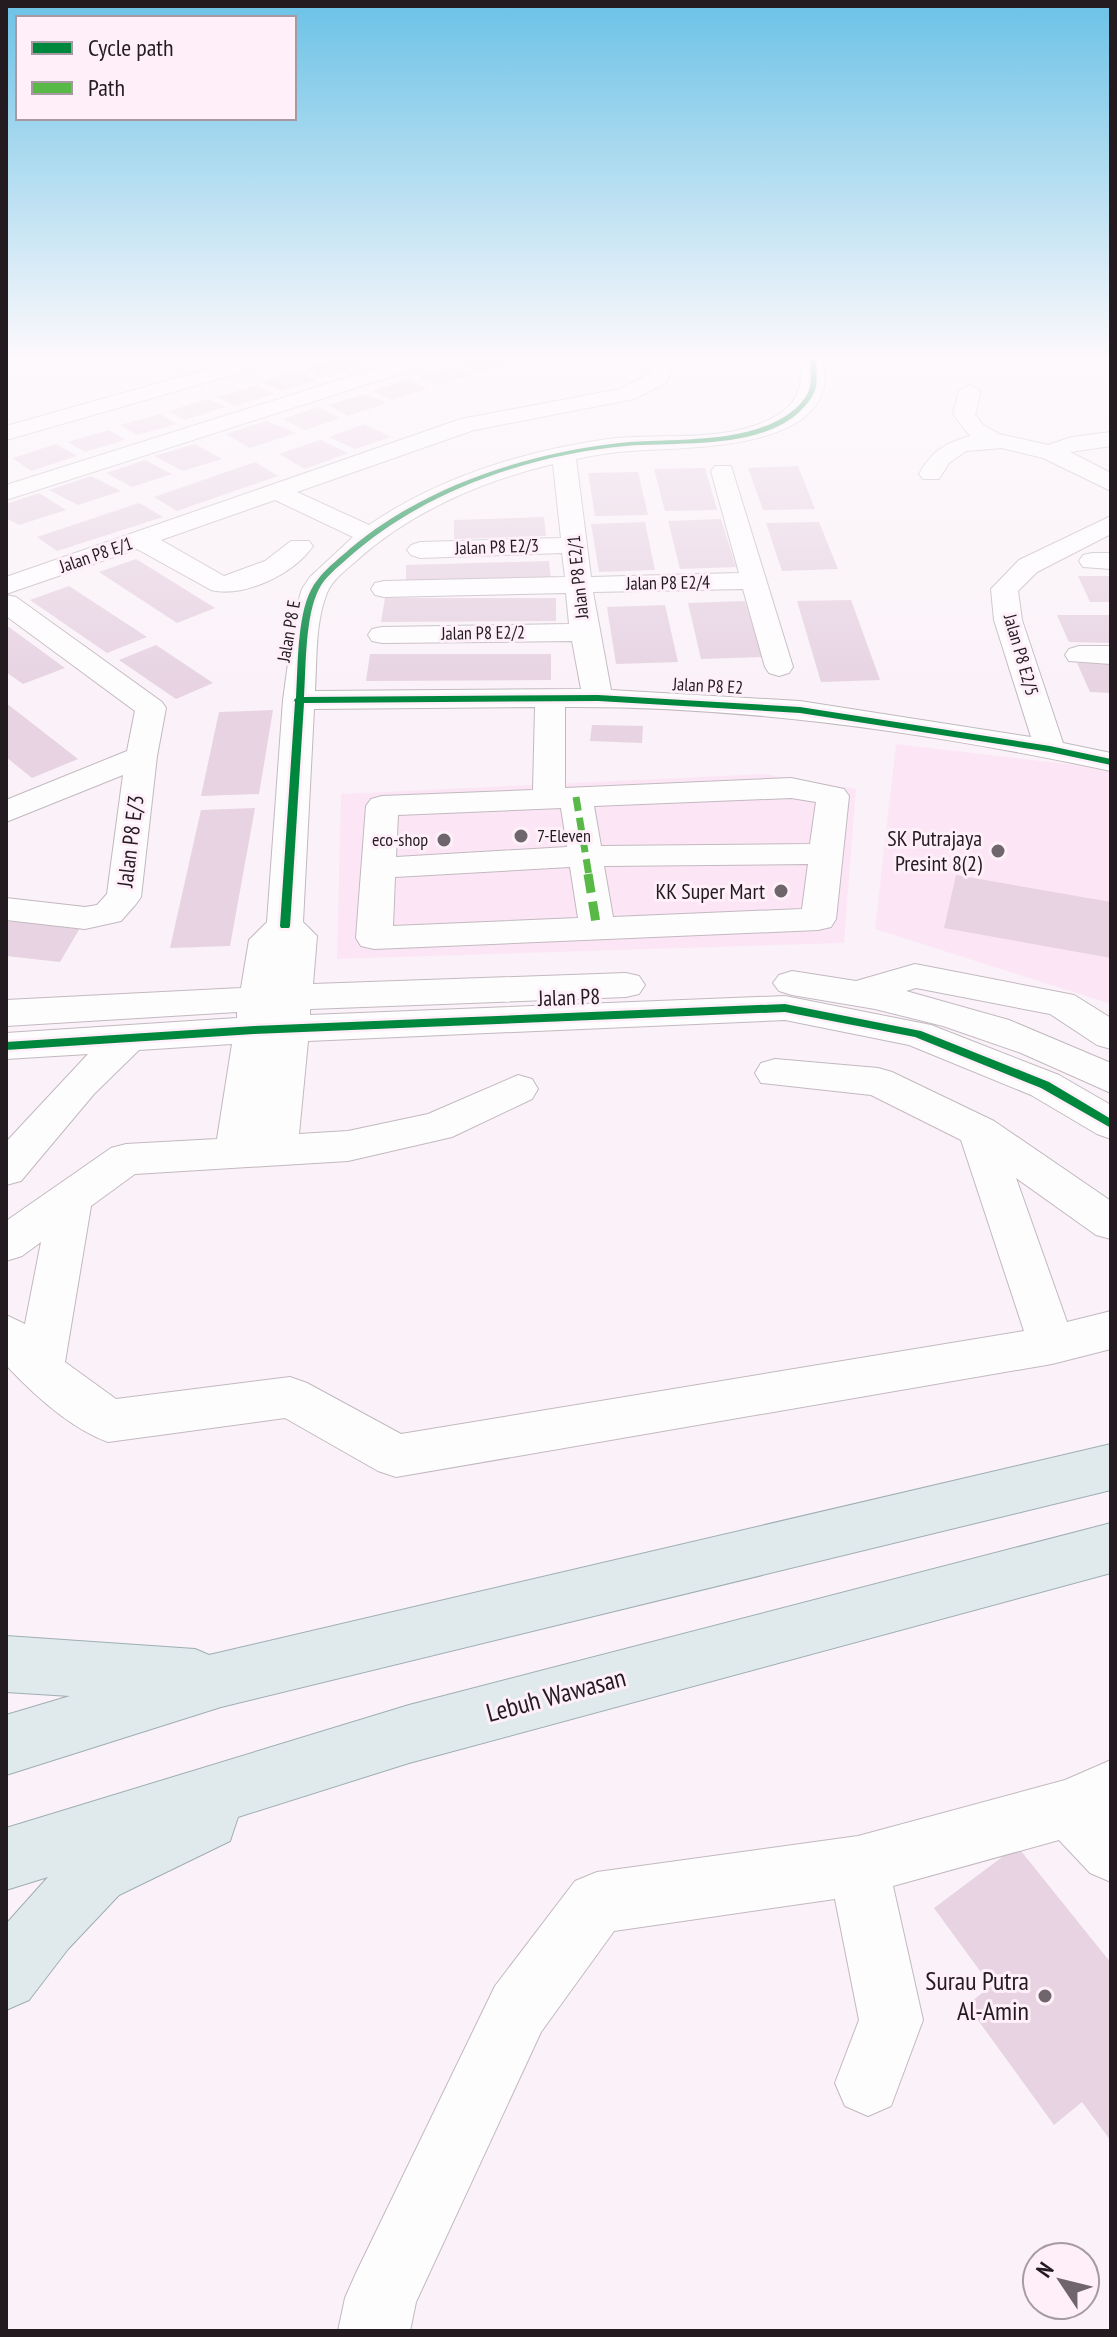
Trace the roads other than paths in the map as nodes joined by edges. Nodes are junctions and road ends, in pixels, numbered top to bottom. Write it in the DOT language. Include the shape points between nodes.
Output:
graph roads {
  1 [pos="81,469"];
  2 [pos="342,469"];
  3 [pos="518,469"];
  4 [pos="566,469"];
  5 [pos="934,469"];
  6 [pos="1090,469"];
  7 [pos="723,471"];
  8 [pos="931,474"];
  9 [pos="1111,484"];
  10 [pos="277,492"];
  11 [pos="6,493"];
  12 [pos="1111,524"];
  13 [pos="370,535"];
  14 [pos="139,539"];
  15 [pos="574,545"];
  16 [pos="300,546"];
  17 [pos="420,550"];
  18 [pos="754,581"];
  19 [pos="581,585"];
  20 [pos="6,586"];
  21 [pos="384,589"];
  22 [pos="6,603"];
  23 [pos="584,632"];
  24 [pos="382,635"];
  25 [pos="1079,655"];
  26 [pos="1111,655"];
  27 [pos="779,667"];
  28 [pos="550,697"];
  29 [pos="598,698"];
  30 [pos="298,700"];
  31 [pos="1050,749"];
  32 [pos="141,756"];
  33 [pos="1111,762"];
  34 [pos="562,797"];
  35 [pos="6,812"];
  36 [pos="826,854"];
  37 [pos="586,856"];
  38 [pos="378,868"];
  39 [pos="6,909"];
  40 [pos="597,929"];
  41 [pos="860,992"];
  42 [pos="6,1013"];
  43 [pos="274,1013"];
  44 [pos="131,1036"];
  45 [pos="1111,1036"];
  46 [pos="6,1046"];
  47 [pos="775,1073"];
  48 [pos="1111,1079"];
  49 [pos="518,1089"];
  50 [pos="1111,1124"];
  51 [pos="979,1131"];
  52 [pos="277,1150"];
  53 [pos="236,1152"];
  54 [pos="6,1170"];
  55 [pos="71,1198"];
  56 [pos="1111,1223"];
  57 [pos="6,1244"];
  58 [pos="1111,1330"];
  59 [pos="6,1334"];
  60 [pos="1052,1345"];
  61 [pos="40,1370"];
  62 [pos="1111,1467"];
  63 [pos="1111,1548"];
  64 [pos="6,1664"];
  65 [pos="221,1679"];
  66 [pos="409,1734"];
  67 [pos="6,1745"];
  68 [pos="1090,1798"];
  69 [pos="1111,1852"];
  70 [pos="6,1859"];
  71 [pos="858,1866"];
  72 [pos="6,1977"];
  73 [pos="868,2083"];
  74 [pos="374,2331"];
  1 -- 11 [label="street"];
  2 -- 10 [label="street, Jalan P8 E/1"];
  3 -- 13 [label="street, Jalan P8 E" via="417,506"];
  4 -- 15 [label="street, Jalan P8 E2/1"];
  5 -- 8 [label="street"];
  6 -- 9 [label="street"];
  7 -- 18 [label="street"];
  10 -- 13 [label="street"];
  10 -- 14 [label="street, Jalan P8 E/1"];
  12 -- 31 [label="street, Jalan P8 E2/5" via="1028,566 1004,589 1008,620"];
  13 -- 30 [label="street, Jalan P8 E" via="315,589"];
  14 -- 16 [label="street" via="220,584 289,559"];
  14 -- 20 [label="street, Jalan P8 E/1"];
  15 -- 17 [label="street, Jalan P8 E2/3"];
  15 -- 19 [label="street, Jalan P8 E2/1"];
  18 -- 19 [label="street, Jalan P8 E2/4"];
  18 -- 27 [label="street"];
  19 -- 21 [label="street, Jalan P8 E2/4"];
  19 -- 23 [label="street, Jalan P8 E2/1"];
  22 -- 32 [label="street, Jalan P8 E/3" via="151,708"];
  23 -- 24 [label="street, Jalan P8 E2/2"];
  23 -- 29 [label="street, Jalan P8 E2/1"];
  25 -- 26 [label="street"];
  28 -- 29 [label="street, Jalan P8 E2"];
  28 -- 30 [label="street, Jalan P8 E2"];
  28 -- 34 [label="street"];
  29 -- 31 [label="street, Jalan P8 E2" via="800,710"];
  30 -- 43 [label="street, Jalan P8 E" via="285,926 267,940"];
  31 -- 33 [label="street, Jalan P8 E2"];
  32 -- 35 [label="street, Jalan P8 E/3"];
  32 -- 39 [label="street, Jalan P8 E/3" via="124,897 109,913 85,918"];
  34 -- 36 [label="street" via="791,788 833,796"];
  34 -- 37 [label="street"];
  34 -- 38 [label="street" via="382,806"];
  36 -- 37 [label="street"];
  36 -- 40 [label="street" via="818,919"];
  37 -- 38 [label="street"];
  37 -- 40 [label="street"];
  38 -- 40 [label="street" via="374,938"];
  41 -- 43 [label="street, Jalan P8" via="769,980"];
  41 -- 45 [label="street" via="915,976 1061,1004"];
  41 -- 48 [label="street, Jalan P8" via="959,1017 1066,1056"];
  42 -- 43 [label="street, Jalan P8"];
  43 -- 44 [label="street, Jalan P8"];
  43 -- 50 [label="street, Jalan P8" via="785,1008 917,1034 1045,1085"];
  43 -- 52 [label="street"];
  43 -- 53 [label="street"];
  44 -- 46 [label="street, Jalan P8"];
  44 -- 54 [label="street" via="80,1084"];
  47 -- 51 [label="street" via="878,1082"];
  49 -- 52 [label="street" via="438,1127 348,1146"];
  51 -- 56 [label="street"];
  51 -- 60 [label="street"];
  52 -- 53 [label="street"];
  53 -- 55 [label="street" via="126,1159"];
  55 -- 57 [label="street"];
  55 -- 61 [label="street"];
  58 -- 60 [label="street"];
  59 -- 61 [label="street"];
  60 -- 61 [label="street" via="396,1456 290,1397 108,1421"];
  62 -- 65 [label="main road"];
  63 -- 66 [label="main road, Lebuh Wawasan"];
  64 -- 65 [label="main road"];
  65 -- 67 [label="main road"];
  66 -- 70 [label="main road, Lebuh Wawasan"];
  66 -- 72 [label="main road" via="214,1816 97,1873 45,1926"];
  68 -- 69 [label="street"];
  68 -- 71 [label="street"];
  71 -- 73 [label="street" via="891,2020"];
  71 -- 74 [label="street" via="597,1903 518,2009 381,2298"];
}
